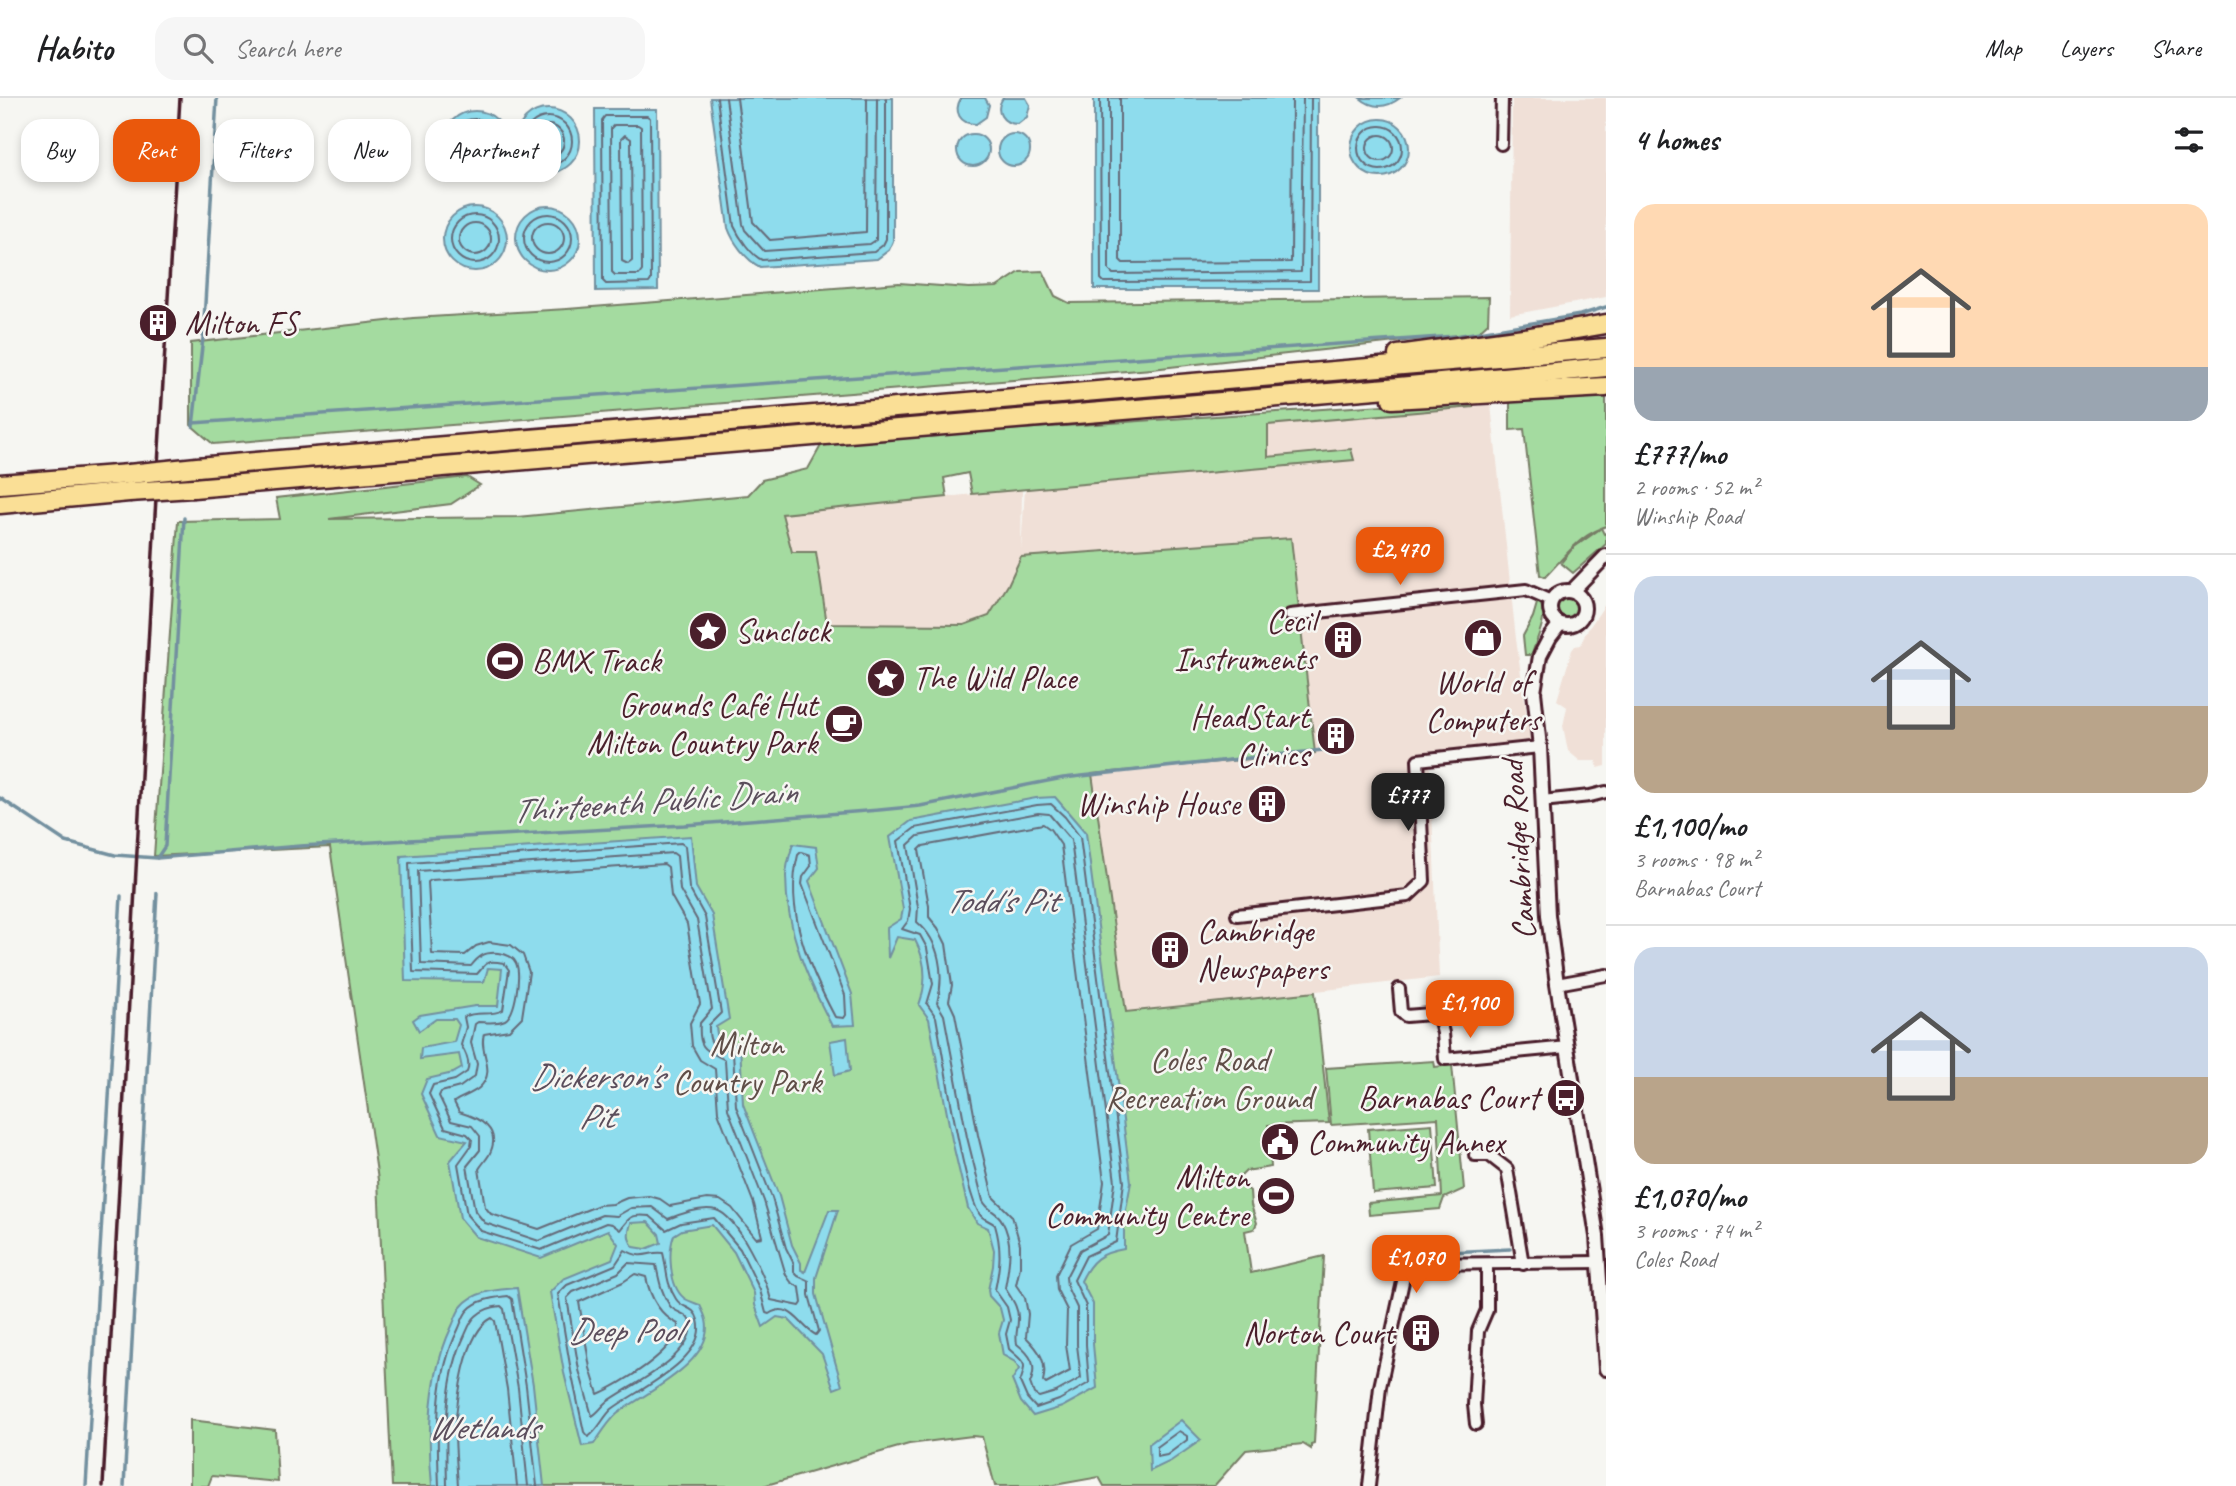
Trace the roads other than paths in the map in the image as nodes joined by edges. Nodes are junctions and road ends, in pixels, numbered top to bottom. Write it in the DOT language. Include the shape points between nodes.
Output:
graph roads {
  1 [pos="1502,98"];
  2 [pos="1501,144"];
  3 [pos="1606,324"];
  4 [pos="1606,348"];
  5 [pos="1606,367"];
  6 [pos="1344,371"];
  7 [pos="1606,387"];
  8 [pos="1284,396"];
  9 [pos="0,484"];
  10 [pos="0,504"];
  11 [pos="1606,556"];
  12 [pos="1572,591"];
  13 [pos="1551,601"];
  14 [pos="1290,615"];
  15 [pos="1560,624"];
  16 [pos="1540,747"];
  17 [pos="1606,792"];
  18 [pos="1542,801"];
  19 [pos="1237,915"];
  20 [pos="1606,975"];
  21 [pos="1557,984"];
  22 [pos="1399,989"];
  23 [pos="1568,1046"];
  24 [pos="1475,1154"];
  25 [pos="1598,1262"];
  26 [pos="1487,1264"];
  27 [pos="1523,1264"];
  28 [pos="1606,1351"];
  29 [pos="1606,1369"];
  30 [pos="1476,1424"];
  31 [pos="1369,1486"];
  1 -- 2 [label="street"];
  3 -- 6 [label="highway" via="1384,356"];
  4 -- 6 [label="highway"];
  5 -- 8 [label="highway"];
  6 -- 9 [label="highway, bridge"];
  7 -- 8 [label="highway" via="1317,402"];
  8 -- 10 [label="highway, bridge"];
  11 -- 12 [label="street"];
  12 -- 13 [label="street" via="1560,592"];
  12 -- 15 [label="street" via="1583,601 1582,617 1572,624"];
  13 -- 14 [label="street" via="1526,590"];
  13 -- 15 [label="street" via="1550,614"];
  15 -- 16 [label="street, Cambridge Road" via="1540,656 1536,676"];
  16 -- 18 [label="street, Cambridge Road"];
  16 -- 19 [label="street" via="1418,760 1424,881 1408,896"];
  17 -- 18 [label="street"];
  18 -- 21 [label="street, Cambridge Road"];
  20 -- 21 [label="street"];
  21 -- 23 [label="street, Cambridge Road"];
  22 -- 23 [label="street" via="1401,1012 1406,1016 1439,1017 1445,1059"];
  23 -- 25 [label="street, Cambridge Road"];
  24 -- 27 [label="street" via="1489,1155 1507,1169"];
  25 -- 27 [label="street"];
  25 -- 28 [label="street, Cambridge Road"];
  26 -- 27 [label="street"];
  26 -- 30 [label="street" via="1487,1310 1478,1331"];
  26 -- 31 [label="street" via="1419,1264 1404,1277 1380,1387"];
  28 -- 29 [label="street, Cambridge Road"];
}
